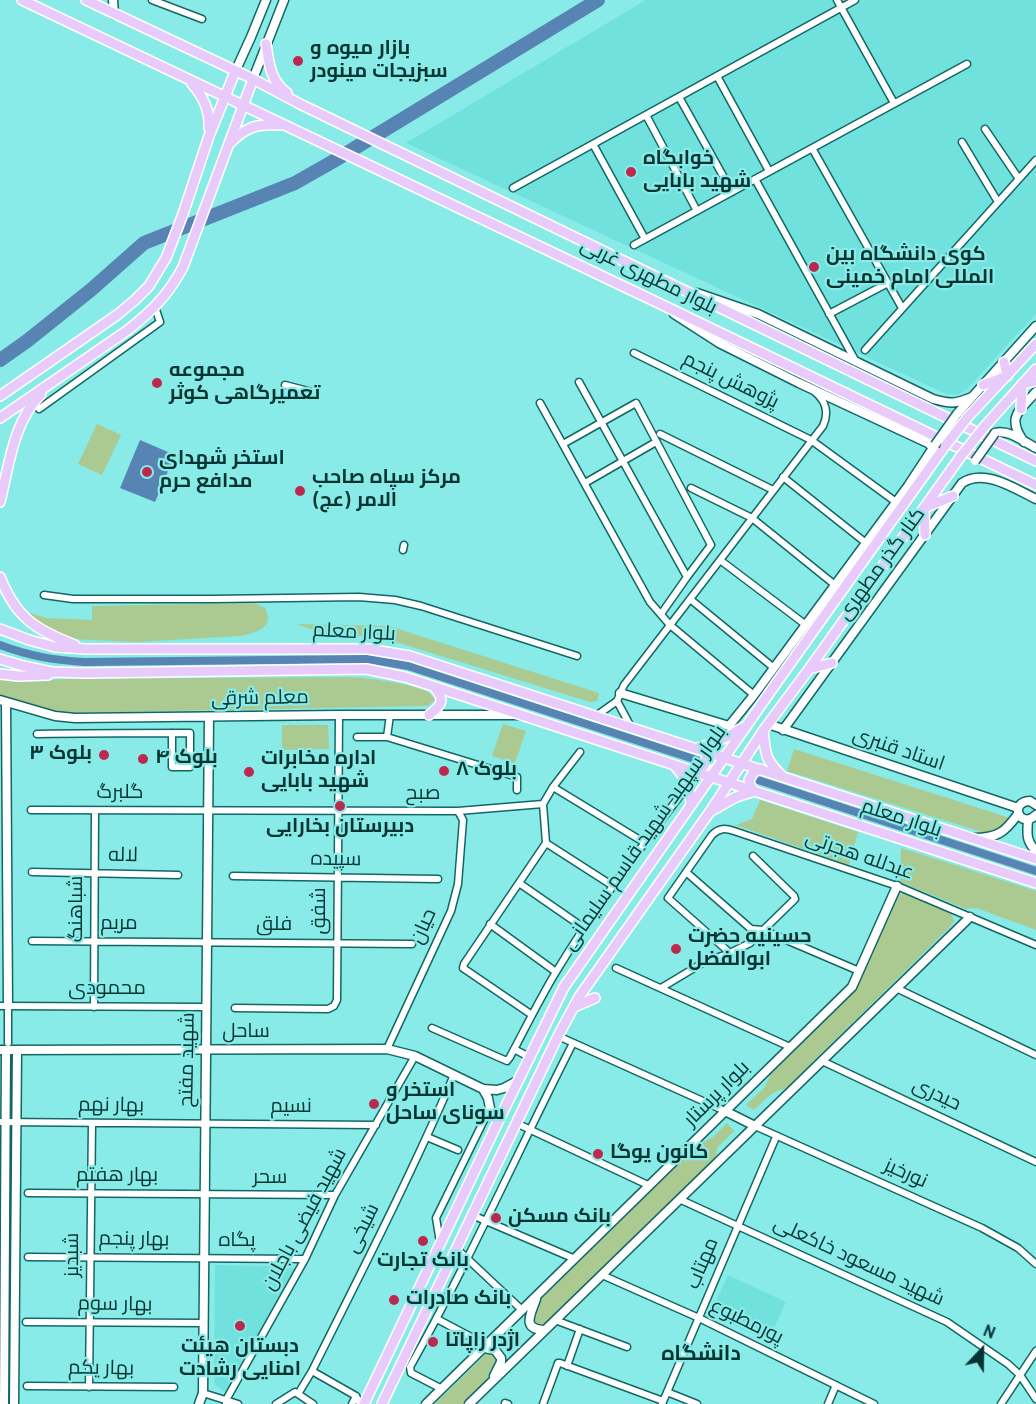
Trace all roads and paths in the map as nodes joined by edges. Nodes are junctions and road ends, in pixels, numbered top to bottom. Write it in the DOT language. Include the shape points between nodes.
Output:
graph roads {
  1 [pos="22,0"];
  2 [pos="113,0"];
  3 [pos="152,0"];
  4 [pos="266,0"];
  5 [pos="284,0"];
  6 [pos="837,0"];
  7 [pos="855,0"];
  8 [pos="89,1"];
  9 [pos="841,8"];
  10 [pos="114,14"];
  11 [pos="202,19"];
  12 [pos="266,44"];
  13 [pos="967,64"];
  14 [pos="235,72"];
  15 [pos="180,75"];
  16 [pos="717,76"];
  17 [pos="253,79"];
  18 [pos="224,97"];
  19 [pos="679,97"];
  20 [pos="300,104"];
  21 [pos="894,104"];
  22 [pos="243,106"];
  23 [pos="645,115"];
  24 [pos="285,125"];
  25 [pos="986,129"];
  26 [pos="209,136"];
  27 [pos="962,141"];
  28 [pos="229,144"];
  29 [pos="594,144"];
  30 [pos="812,148"];
  31 [pos="1036,160"];
  32 [pos="769,171"];
  33 [pos="755,179"];
  34 [pos="1019,179"];
  35 [pos="513,188"];
  36 [pos="732,192"];
  37 [pos="998,202"];
  38 [pos="697,211"];
  39 [pos="645,239"];
  40 [pos="634,245"];
  41 [pos="666,281"];
  42 [pos="888,283"];
  43 [pos="648,298"];
  44 [pos="155,307"];
  45 [pos="902,308"];
  46 [pos="829,314"];
  47 [pos="1036,326"];
  48 [pos="1036,344"];
  49 [pos="865,350"];
  50 [pos="634,353"];
  51 [pos="855,361"];
  52 [pos="1004,362"];
  53 [pos="1036,369"];
  54 [pos="1007,376"];
  55 [pos="58,378"];
  56 [pos="1036,381"];
  57 [pos="579,382"];
  58 [pos="799,383"];
  59 [pos="18,384"];
  60 [pos="285,384"];
  61 [pos="1022,384"];
  62 [pos="983,385"];
  63 [pos="0,388"];
  64 [pos="312,392"];
  65 [pos="1036,392"];
  66 [pos="0,396"];
  67 [pos="972,397"];
  68 [pos="540,403"];
  69 [pos="39,409"];
  70 [pos="1021,409"];
  71 [pos="0,418"];
  72 [pos="601,423"];
  73 [pos="660,434"];
  74 [pos="812,440"];
  75 [pos="656,442"];
  76 [pos="1024,442"];
  77 [pos="563,444"];
  78 [pos="934,447"];
  79 [pos="1036,448"];
  80 [pos="1036,461"];
  81 [pos="623,462"];
  82 [pos="783,477"];
  83 [pos="995,480"];
  84 [pos="585,483"];
  85 [pos="1036,485"];
  86 [pos="908,486"];
  87 [pos="691,488"];
  88 [pos="773,490"];
  89 [pos="953,496"];
  90 [pos="1036,499"];
  91 [pos="0,502"];
  92 [pos="896,502"];
  93 [pos="924,508"];
  94 [pos="898,513"];
  95 [pos="752,518"];
  96 [pos="925,535"];
  97 [pos="866,543"];
  98 [pos="720,560"];
  99 [pos="0,577"];
  100 [pos="687,577"];
  101 [pos="835,585"];
  102 [pos="44,595"];
  103 [pos="690,599"];
  104 [pos="661,614"];
  105 [pos="670,625"];
  106 [pos="806,625"];
  107 [pos="0,629"];
  108 [pos="86,649"];
  109 [pos="577,656"];
  110 [pos="0,658"];
  111 [pos="832,663"];
  112 [pos="774,668"];
  113 [pos="809,669"];
  114 [pos="85,673"];
  115 [pos="0,674"];
  116 [pos="767,677"];
  117 [pos="777,682"];
  118 [pos="434,686"];
  119 [pos="754,695"];
  120 [pos="618,697"];
  121 [pos="3,701"];
  122 [pos="339,715"];
  123 [pos="390,715"];
  124 [pos="429,715"];
  125 [pos="523,715"];
  126 [pos="596,716"];
  127 [pos="209,717"];
  128 [pos="93,718"];
  129 [pos="749,723"];
  130 [pos="631,727"];
  131 [pos="766,728"];
  132 [pos="783,730"];
  133 [pos="93,733"];
  134 [pos="172,733"];
  135 [pos="37,734"];
  136 [pos="357,737"];
  137 [pos="387,737"];
  138 [pos="695,748"];
  139 [pos="705,751"];
  140 [pos="580,752"];
  141 [pos="724,758"];
  142 [pos="742,763"];
  143 [pos="675,766"];
  144 [pos="761,769"];
  145 [pos="693,772"];
  146 [pos="711,777"];
  147 [pos="783,777"];
  148 [pos="729,783"];
  149 [pos="688,785"];
  150 [pos="553,787"];
  151 [pos="517,790"];
  152 [pos="755,791"];
  153 [pos="1034,800"];
  154 [pos="543,804"];
  155 [pos="691,806"];
  156 [pos="3,808"];
  157 [pos="32,810"];
  158 [pos="95,811"];
  159 [pos="1018,811"];
  160 [pos="208,812"];
  161 [pos="338,812"];
  162 [pos="458,812"];
  163 [pos="709,813"];
  164 [pos="1032,818"];
  165 [pos="972,838"];
  166 [pos="546,843"];
  167 [pos="645,843"];
  168 [pos="1036,851"];
  169 [pos="753,856"];
  170 [pos="1036,859"];
  171 [pos="32,872"];
  172 [pos="686,872"];
  173 [pos="94,873"];
  174 [pos="178,875"];
  175 [pos="233,876"];
  176 [pos="338,878"];
  177 [pos="438,879"];
  178 [pos="519,883"];
  179 [pos="1036,883"];
  180 [pos="613,886"];
  181 [pos="897,886"];
  182 [pos="970,917"];
  183 [pos="490,924"];
  184 [pos="584,928"];
  185 [pos="763,930"];
  186 [pos="32,941"];
  187 [pos="94,941"];
  188 [pos="207,942"];
  189 [pos="337,943"];
  190 [pos="412,944"];
  191 [pos="1036,945"];
  192 [pos="730,953"];
  193 [pos="616,968"];
  194 [pos="859,971"];
  195 [pos="556,972"];
  196 [pos="661,988"];
  197 [pos="896,988"];
  198 [pos="595,998"];
  199 [pos="4,1006"];
  200 [pos="574,1006"];
  201 [pos="94,1007"];
  202 [pos="206,1007"];
  203 [pos="235,1008"];
  204 [pos="532,1015"];
  205 [pos="432,1028"];
  206 [pos="558,1036"];
  207 [pos="573,1043"];
  208 [pos="5,1047"];
  209 [pos="790,1047"];
  210 [pos="206,1049"];
  211 [pos="387,1049"];
  212 [pos="17,1050"];
  213 [pos="514,1050"];
  214 [pos="1036,1055"];
  215 [pos="415,1056"];
  216 [pos="529,1057"];
  217 [pos="822,1061"];
  218 [pos="454,1075"];
  219 [pos="517,1081"];
  220 [pos="483,1089"];
  221 [pos="490,1108"];
  222 [pos="725,1111"];
  223 [pos="3,1123"];
  224 [pos="16,1123"];
  225 [pos="92,1123"];
  226 [pos="516,1123"];
  227 [pos="205,1125"];
  228 [pos="376,1125"];
  229 [pos="755,1126"];
  230 [pos="531,1130"];
  231 [pos="427,1137"];
  232 [pos="776,1137"];
  233 [pos="458,1150"];
  234 [pos="1036,1162"];
  235 [pos="650,1186"];
  236 [pos="5,1193"];
  237 [pos="16,1193"];
  238 [pos="28,1193"];
  239 [pos="91,1194"];
  240 [pos="205,1195"];
  241 [pos="335,1195"];
  242 [pos="679,1199"];
  243 [pos="472,1215"];
  244 [pos="487,1221"];
  245 [pos="738,1225"];
  246 [pos="440,1243"];
  247 [pos="456,1248"];
  248 [pos="2,1257"];
  249 [pos="28,1257"];
  250 [pos="90,1257"];
  251 [pos="204,1259"];
  252 [pos="305,1259"];
  253 [pos="468,1259"];
  254 [pos="575,1259"];
  255 [pos="1036,1264"];
  256 [pos="602,1275"];
  257 [pos="537,1296"];
  258 [pos="522,1310"];
  259 [pos="699,1318"];
  260 [pos="437,1319"];
  261 [pos="555,1320"];
  262 [pos="2,1321"];
  263 [pos="15,1322"];
  264 [pos="26,1322"];
  265 [pos="90,1322"];
  266 [pos="203,1323"];
  267 [pos="579,1329"];
  268 [pos="544,1330"];
  269 [pos="485,1347"];
  270 [pos="627,1347"];
  271 [pos="1036,1351"];
  272 [pos="567,1366"];
  273 [pos="312,1371"];
  274 [pos="1020,1375"];
  275 [pos="492,1382"];
  276 [pos="836,1385"];
  277 [pos="27,1386"];
  278 [pos="89,1386"];
  279 [pos="2,1387"];
  280 [pos="174,1387"];
  281 [pos="442,1389"];
  282 [pos="667,1392"];
  283 [pos="203,1393"];
  284 [pos="298,1394"];
  285 [pos="356,1396"];
  286 [pos="1036,1399"];
  287 [pos="663,1402"];
  288 [pos="232,1403"];
  289 [pos="4,1404"];
  290 [pos="14,1404"];
  291 [pos="199,1404"];
  292 [pos="276,1404"];
  293 [pos="313,1404"];
  294 [pos="352,1404"];
  295 [pos="362,1404"];
  296 [pos="382,1404"];
  297 [pos="426,1404"];
  298 [pos="469,1404"];
  299 [pos="543,1404"];
  300 [pos="697,1404"];
  301 [pos="828,1404"];
  302 [pos="872,1404"];
  303 [pos="1001,1404"];
  1 -- 15 [label="main road, بلوار مطهری غربی"];
  2 -- 10 [label="street"];
  3 -- 11 [label="street"];
  4 -- 14 [label="street"];
  5 -- 12 [label="street"];
  6 -- 9 [label="street"];
  7 -- 9 [label="street"];
  8 -- 10 [label="main road, بلوار مطهری غربی"];
  9 -- 16 [label="street"];
  9 -- 21 [label="street"];
  10 -- 14 [label="main road, بلوار مطهری غربی"];
  12 -- 17 [label="street"];
  12 -- 20 [label="main road" via="273,78"];
  13 -- 21 [label="street"];
  14 -- 17 [label="main road, بلوار مطهری غربی"];
  14 -- 18 [label="main road"];
  15 -- 18 [label="main road, بلوار مطهری غربی"];
  15 -- 26 [label="main road" via="199,92 210,116"];
  16 -- 19 [label="street"];
  16 -- 32 [label="street"];
  17 -- 20 [label="main road, بلوار مطهری غربی"];
  17 -- 22 [label="main road"];
  18 -- 22 [label="main road, بلوار مطهری غربی"];
  18 -- 26 [label="main road"];
  19 -- 23 [label="street"];
  19 -- 36 [label="street"];
  20 -- 41 [label="main road, بلوار مطهری غربی"];
  21 -- 30 [label="street"];
  22 -- 24 [label="main road, بلوار مطهری غربی"];
  22 -- 28 [label="main road"];
  23 -- 29 [label="street"];
  23 -- 38 [label="street"];
  24 -- 28 [label="main road" via="247,129"];
  24 -- 43 [label="main road, بلوار مطهری غربی"];
  25 -- 34 [label="street"];
  26 -- 59 [label="main road" via="173,241 149,286 117,315"];
  27 -- 37 [label="street"];
  28 -- 44 [label="main road" via="183,267"];
  29 -- 35 [label="street"];
  29 -- 39 [label="street"];
  30 -- 32 [label="street"];
  30 -- 42 [label="street"];
  31 -- 34 [label="street"];
  32 -- 33 [label="street"];
  33 -- 36 [label="street"];
  33 -- 46 [label="street"];
  34 -- 37 [label="street"];
  36 -- 38 [label="street"];
  37 -- 45 [label="street"];
  38 -- 39 [label="street"];
  39 -- 40 [label="street"];
  41 -- 51 [label="street" via="758,315"];
  41 -- 80 [label="main road, بلوار مطهری غربی"];
  42 -- 45 [label="street"];
  42 -- 46 [label="street"];
  43 -- 58 [label="street" via="719,343"];
  43 -- 85 [label="main road, بلوار مطهری غربی"];
  44 -- 55 [label="main road"];
  44 -- 69 [label="street" via="160,322"];
  45 -- 49 [label="street"];
  46 -- 51 [label="street"];
  47 -- 52 [label="street"];
  48 -- 54 [label="main road, بلوار سپهبد شهید قاسم سلیمانی"];
  50 -- 74 [label="street, پژوهش پنجم"];
  51 -- 67 [label="street" via="933,399 956,403"];
  52 -- 54 [label="main road"];
  52 -- 62 [label="street"];
  53 -- 61 [label="main road, بلوار سپهبد شهید قاسم سلیمانی"];
  54 -- 62 [label="main road"];
  54 -- 94 [label="main road, بلوار سپهبد شهید قاسم سلیمانی, bridge" via="967,418"];
  55 -- 71 [label="main road"];
  55 -- 91 [label="main road" via="21,423"];
  56 -- 61 [label="main road"];
  57 -- 72 [label="street"];
  58 -- 74 [label="street" via="819,395 826,410 823,426"];
  58 -- 78 [label="street"];
  59 -- 63 [label="main road"];
  59 -- 66 [label="main road"];
  60 -- 64 [label="street"];
  61 -- 70 [label="main road"];
  61 -- 93 [label="main road, بلوار سپهبد شهید قاسم سلیمانی, bridge" via="961,456"];
  62 -- 67 [label="street"];
  65 -- 70 [label="street"];
  67 -- 78 [label="street, bridge"];
  68 -- 77 [label="street"];
  70 -- 76 [label="street" via="1015,423"];
  72 -- 75 [label="street" via="636,404"];
  72 -- 77 [label="street"];
  72 -- 81 [label="street"];
  73 -- 88 [label="street"];
  74 -- 82 [label="street"];
  74 -- 92 [label="street, پژوهش پنجم"];
  75 -- 81 [label="street"];
  75 -- 100 [label="street" via="711,545"];
  76 -- 79 [label="street"];
  76 -- 83 [label="street, bridge" via="1005,432 995,433 975,461 976,470"];
  77 -- 84 [label="street"];
  78 -- 86 [label="street"];
  81 -- 84 [label="street"];
  81 -- 100 [label="street"];
  82 -- 88 [label="street"];
  82 -- 97 [label="street"];
  83 -- 89 [label="street, کنار گذر مطهری" via="969,479"];
  83 -- 90 [label="street, کنار گذر مطهری"];
  84 -- 104 [label="street" via="650,602"];
  86 -- 92 [label="street"];
  86 -- 94 [label="main road"];
  87 -- 95 [label="street"];
  88 -- 95 [label="street"];
  89 -- 93 [label="main road"];
  89 -- 96 [label="street, کنار گذر مطهری"];
  92 -- 97 [label="street"];
  93 -- 96 [label="main road"];
  93 -- 113 [label="main road, بلوار سپهبد شهید قاسم سلیمانی"];
  94 -- 117 [label="main road, بلوار سپهبد شهید قاسم سلیمانی"];
  95 -- 98 [label="street"];
  95 -- 101 [label="street"];
  96 -- 111 [label="street, کنار گذر مطهری"];
  97 -- 101 [label="street"];
  98 -- 103 [label="street"];
  98 -- 106 [label="street"];
  99 -- 108 [label="main road" via="27,621"];
  100 -- 104 [label="street"];
  101 -- 106 [label="street"];
  102 -- 109 [label="street" via="73,599 395,600"];
  103 -- 105 [label="street"];
  103 -- 112 [label="street"];
  104 -- 105 [label="street"];
  105 -- 119 [label="street"];
  105 -- 120 [label="street"];
  106 -- 112 [label="street"];
  107 -- 108 [label="main road, بلوار معلم" via="55,647"];
  108 -- 126 [label="main road, بلوار معلم" via="368,649 410,656"];
  110 -- 114 [label="main road, بلوار معلم" via="52,672"];
  111 -- 113 [label="main road"];
  111 -- 132 [label="street, کنار گذر مطهری"];
  112 -- 116 [label="street"];
  113 -- 131 [label="main road, بلوار سپهبد شهید قاسم سلیمانی"];
  114 -- 115 [label="main road"];
  114 -- 118 [label="main road, بلوار معلم" via="366,669"];
  116 -- 117 [label="street"];
  116 -- 119 [label="street"];
  117 -- 129 [label="main road, بلوار سپهبد شهید قاسم سلیمانی"];
  118 -- 124 [label="main road" via="441,701"];
  118 -- 125 [label="main road, بلوار معلم"];
  119 -- 120 [label="street" via="729,726"];
  120 -- 126 [label="street"];
  120 -- 130 [label="street"];
  121 -- 128 [label="street, معلم شرقی" via="55,716"];
  121 -- 156 [label="street"];
  122 -- 123 [label="street, معلم شرقی"];
  122 -- 127 [label="street, معلم شرقی"];
  122 -- 161 [label="street, شفق"];
  123 -- 124 [label="street, معلم شرقی"];
  123 -- 137 [label="street"];
  124 -- 125 [label="street, معلم شرقی"];
  125 -- 143 [label="main road, بلوار معلم"];
  126 -- 130 [label="main road, بلوار معلم"];
  127 -- 128 [label="street, معلم شرقی"];
  127 -- 160 [label="street, شهید مفتح"];
  128 -- 133 [label="street"];
  129 -- 138 [label="main road" via="715,744"];
  129 -- 141 [label="main road, بلوار سپهبد شهید قاسم سلیمانی"];
  130 -- 138 [label="main road, بلوار معلم"];
  131 -- 132 [label="street, استاد قنبری"];
  131 -- 142 [label="main road, بلوار سپهبد شهید قاسم سلیمانی"];
  131 -- 147 [label="main road" via="767,758"];
  132 -- 159 [label="street, استاد قنبری"];
  133 -- 134 [label="street"];
  133 -- 135 [label="street"];
  134 -- 134 [label="street" via="190,733 190,767 172,767"];
  136 -- 137 [label="street"];
  137 -- 151 [label="street" via="517,777"];
  138 -- 139 [label="main road, بلوار معلم"];
  139 -- 141 [label="main road, بلوار معلم"];
  139 -- 145 [label="main road" via="707,761"];
  140 -- 150 [label="street"];
  141 -- 142 [label="main road, بلوار معلم"];
  141 -- 146 [label="main road, بلوار سپهبد شهید قاسم سلیمانی"];
  142 -- 144 [label="main road, بلوار معلم"];
  142 -- 148 [label="main road, بلوار سپهبد شهید قاسم سلیمانی"];
  143 -- 145 [label="main road, بلوار معلم"];
  143 -- 149 [label="main road"];
  144 -- 147 [label="main road, بلوار معلم"];
  144 -- 152 [label="main road" via="749,780"];
  145 -- 146 [label="main road, بلوار معلم"];
  146 -- 148 [label="main road, بلوار معلم"];
  146 -- 155 [label="main road, بلوار سپهبد شهید قاسم سلیمانی"];
  147 -- 165 [label="main road, بلوار معلم"];
  148 -- 152 [label="main road, بلوار معلم"];
  148 -- 163 [label="main road, بلوار سپهبد شهید قاسم سلیمانی"];
  149 -- 155 [label="main road"];
  149 -- 167 [label="street"];
  150 -- 154 [label="street"];
  150 -- 167 [label="street"];
  152 -- 163 [label="main road"];
  152 -- 179 [label="main road, بلوار معلم"];
  153 -- 159 [label="street" via="1021,803"];
  154 -- 162 [label="street, صبح"];
  154 -- 166 [label="street"];
  155 -- 216 [label="main road, بلوار سپهبد شهید قاسم سلیمانی" via="564,987"];
  156 -- 199 [label="street"];
  157 -- 158 [label="street, گلبرگ"];
  158 -- 160 [label="street, گلبرگ"];
  158 -- 173 [label="street, شباهنگ"];
  159 -- 164 [label="street, استاد قنبری" via="1022,819"];
  159 -- 165 [label="street" via="996,836"];
  160 -- 161 [label="street, صبح"];
  160 -- 188 [label="street, شهید مفتح"];
  161 -- 162 [label="street, صبح"];
  161 -- 176 [label="street, شفق"];
  162 -- 211 [label="street, حیان" via="463,820 458,884 451,910"];
  163 -- 200 [label="main road, بلوار سپهبد شهید قاسم سلیمانی"];
  164 -- 168 [label="street" via="1027,833 1029,844"];
  165 -- 170 [label="main road, بلوار معلم"];
  166 -- 178 [label="street"];
  166 -- 180 [label="street"];
  167 -- 180 [label="street"];
  169 -- 185 [label="street" via="795,899"];
  171 -- 173 [label="street, لاله"];
  172 -- 181 [label="street, عبدلله هجرتی" via="712,835 727,828"];
  172 -- 185 [label="street" via="751,929"];
  172 -- 192 [label="street, عبدلله هجرتی" via="668,898"];
  173 -- 174 [label="street, لاله"];
  173 -- 187 [label="street, شباهنگ"];
  175 -- 176 [label="street, سپیده"];
  176 -- 177 [label="street, سپیده"];
  176 -- 189 [label="street, شفق"];
  178 -- 183 [label="street"];
  178 -- 184 [label="street"];
  180 -- 184 [label="street"];
  181 -- 182 [label="street, عبدلله هجرتی"];
  181 -- 194 [label="street, بلوار پرستار"];
  182 -- 191 [label="street, عبدلله هجرتی"];
  182 -- 197 [label="street"];
  183 -- 195 [label="street"];
  183 -- 204 [label="street" via="463,968"];
  184 -- 195 [label="street"];
  185 -- 192 [label="street" via="750,943"];
  185 -- 194 [label="street"];
  186 -- 187 [label="street, مریم"];
  187 -- 188 [label="street, مریم"];
  187 -- 201 [label="street, شباهنگ"];
  188 -- 189 [label="street, فلق"];
  188 -- 202 [label="street, شهید مفتح"];
  189 -- 190 [label="street, فلق"];
  189 -- 203 [label="street, شفق" via="337,1000 328,1009"];
  192 -- 196 [label="street" via="706,961"];
  193 -- 196 [label="street"];
  194 -- 209 [label="street, بلوار پرستار" via="852,987"];
  195 -- 204 [label="street"];
  196 -- 209 [label="street"];
  197 -- 214 [label="street"];
  197 -- 217 [label="street"];
  198 -- 200 [label="main road"];
  199 -- 201 [label="street, محمودی"];
  199 -- 208 [label="street"];
  200 -- 206 [label="main road, بلوار سپهبد شهید قاسم سلیمانی"];
  201 -- 202 [label="street, محمودی"];
  202 -- 210 [label="street, شهید مفتح"];
  204 -- 213 [label="street"];
  205 -- 213 [label="street" via="507,1061"];
  206 -- 207 [label="street"];
  206 -- 226 [label="main road, بلوار سپهبد شهید قاسم سلیمانی"];
  207 -- 222 [label="street"];
  207 -- 230 [label="street"];
  208 -- 212 [label="street, ساحل"];
  208 -- 223 [label="street"];
  209 -- 222 [label="street, بلوار پرستار"];
  210 -- 211 [label="street, ساحل"];
  210 -- 212 [label="street, ساحل"];
  210 -- 227 [label="street, شهید مفتح"];
  211 -- 215 [label="street, ساحل"];
  212 -- 224 [label="street"];
  213 -- 216 [label="street"];
  215 -- 218 [label="street, ساحل"];
  215 -- 228 [label="street, شهید فیضی باجلان"];
  216 -- 219 [label="main road, بلوار سپهبد شهید قاسم سلیمانی"];
  217 -- 229 [label="street"];
  217 -- 234 [label="street, حیدری"];
  218 -- 220 [label="street, ساحل"];
  218 -- 231 [label="street, شیخی"];
  219 -- 220 [label="street" via="497,1090"];
  219 -- 246 [label="main road, بلوار سپهبد شهید قاسم سلیمانی"];
  220 -- 221 [label="street"];
  221 -- 246 [label="street" via="436,1218"];
  222 -- 229 [label="street"];
  222 -- 235 [label="street, بلوار پرستار"];
  223 -- 224 [label="street, بهار نهم"];
  223 -- 236 [label="street"];
  224 -- 225 [label="street, بهار نهم"];
  224 -- 237 [label="street"];
  225 -- 227 [label="street, بهار نهم"];
  225 -- 239 [label="street, شبدیز"];
  226 -- 230 [label="street"];
  226 -- 243 [label="main road, بلوار سپهبد شهید قاسم سلیمانی"];
  227 -- 228 [label="street, نسیم"];
  227 -- 240 [label="street, شهید مفتح"];
  228 -- 241 [label="street, شهید فیضی باجلان"];
  229 -- 232 [label="street, نورخیز"];
  229 -- 242 [label="street"];
  230 -- 235 [label="street"];
  230 -- 244 [label="street"];
  231 -- 233 [label="street"];
  231 -- 273 [label="street, شیخی"];
  232 -- 245 [label="street, مهتاب"];
  232 -- 255 [label="street, نورخیز" via="982,1228 1018,1248"];
  235 -- 254 [label="street, بلوار پرستار"];
  236 -- 237 [label="street"];
  236 -- 248 [label="street"];
  237 -- 263 [label="street"];
  238 -- 239 [label="street, بهار هفتم"];
  239 -- 240 [label="street, بهار هفتم"];
  239 -- 250 [label="street, شبدیز"];
  240 -- 241 [label="street, سحر"];
  240 -- 251 [label="street, شهید مفتح"];
  241 -- 252 [label="street, شهید فیضی باجلان"];
  242 -- 245 [label="street, شهید مسعود خاکعلی"];
  242 -- 256 [label="street"];
  243 -- 244 [label="street"];
  243 -- 247 [label="main road, بلوار سپهبد شهید قاسم سلیمانی"];
  244 -- 253 [label="street"];
  244 -- 254 [label="street"];
  245 -- 259 [label="street, مهتاب"];
  245 -- 274 [label="street, شهید مسعود خاکعلی" via="934,1315"];
  246 -- 295 [label="main road, بلوار سپهبد شهید قاسم سلیمانی"];
  247 -- 253 [label="street"];
  247 -- 296 [label="main road, بلوار سپهبد شهید قاسم سلیمانی"];
  248 -- 262 [label="street"];
  249 -- 250 [label="street, بهار پنجم"];
  250 -- 251 [label="street, بهار پنجم"];
  250 -- 265 [label="street, شبدیز"];
  251 -- 252 [label="street, پگاه"];
  251 -- 266 [label="street, شهید مفتح"];
  252 -- 288 [label="street, شهید فیضی باجلان"];
  253 -- 258 [label="street"];
  253 -- 260 [label="street"];
  254 -- 257 [label="street, بلوار پرستار"];
  256 -- 259 [label="street, پورمطبوع"];
  256 -- 261 [label="street"];
  257 -- 258 [label="street, بلوار پرستار"];
  257 -- 268 [label="street" via="529,1320 534,1329"];
  258 -- 269 [label="street, بلوار پرستار"];
  259 -- 276 [label="street, پورمطبوع"];
  259 -- 282 [label="street, مهتاب"];
  260 -- 269 [label="street"];
  260 -- 281 [label="street" via="410,1367 411,1373"];
  261 -- 267 [label="street"];
  261 -- 268 [label="street"];
  262 -- 263 [label="street"];
  262 -- 279 [label="street"];
  263 -- 290 [label="street"];
  264 -- 265 [label="street, بهار سوم"];
  265 -- 266 [label="street, بهار سوم"];
  265 -- 278 [label="street, شبدیز"];
  266 -- 283 [label="street, شهید مفتح"];
  267 -- 270 [label="street"];
  267 -- 272 [label="street"];
  268 -- 275 [label="street"];
  269 -- 275 [label="street" via="495,1350 501,1358"];
  269 -- 281 [label="street, بلوار پرستار"];
  271 -- 274 [label="street"];
  272 -- 287 [label="street"];
  272 -- 299 [label="street" via="558,1363"];
  273 -- 284 [label="street, شیخی"];
  273 -- 285 [label="street"];
  274 -- 286 [label="street, شهید مسعود خاکعلی"];
  274 -- 303 [label="street"];
  275 -- 298 [label="street"];
  276 -- 301 [label="street"];
  276 -- 302 [label="street, پورمطبوع"];
  277 -- 278 [label="street, بهار یکم"];
  278 -- 280 [label="street, بهار یکم"];
  279 -- 289 [label="street"];
  281 -- 297 [label="street, بلوار پرستار"];
  282 -- 287 [label="street, مهتاب"];
  282 -- 300 [label="street"];
  283 -- 288 [label="street"];
  283 -- 291 [label="street, شهید مفتح"];
  284 -- 292 [label="street" via="295,1392"];
  284 -- 293 [label="street"];
  285 -- 294 [label="street"];
  285 -- 295 [label="street"];
}
